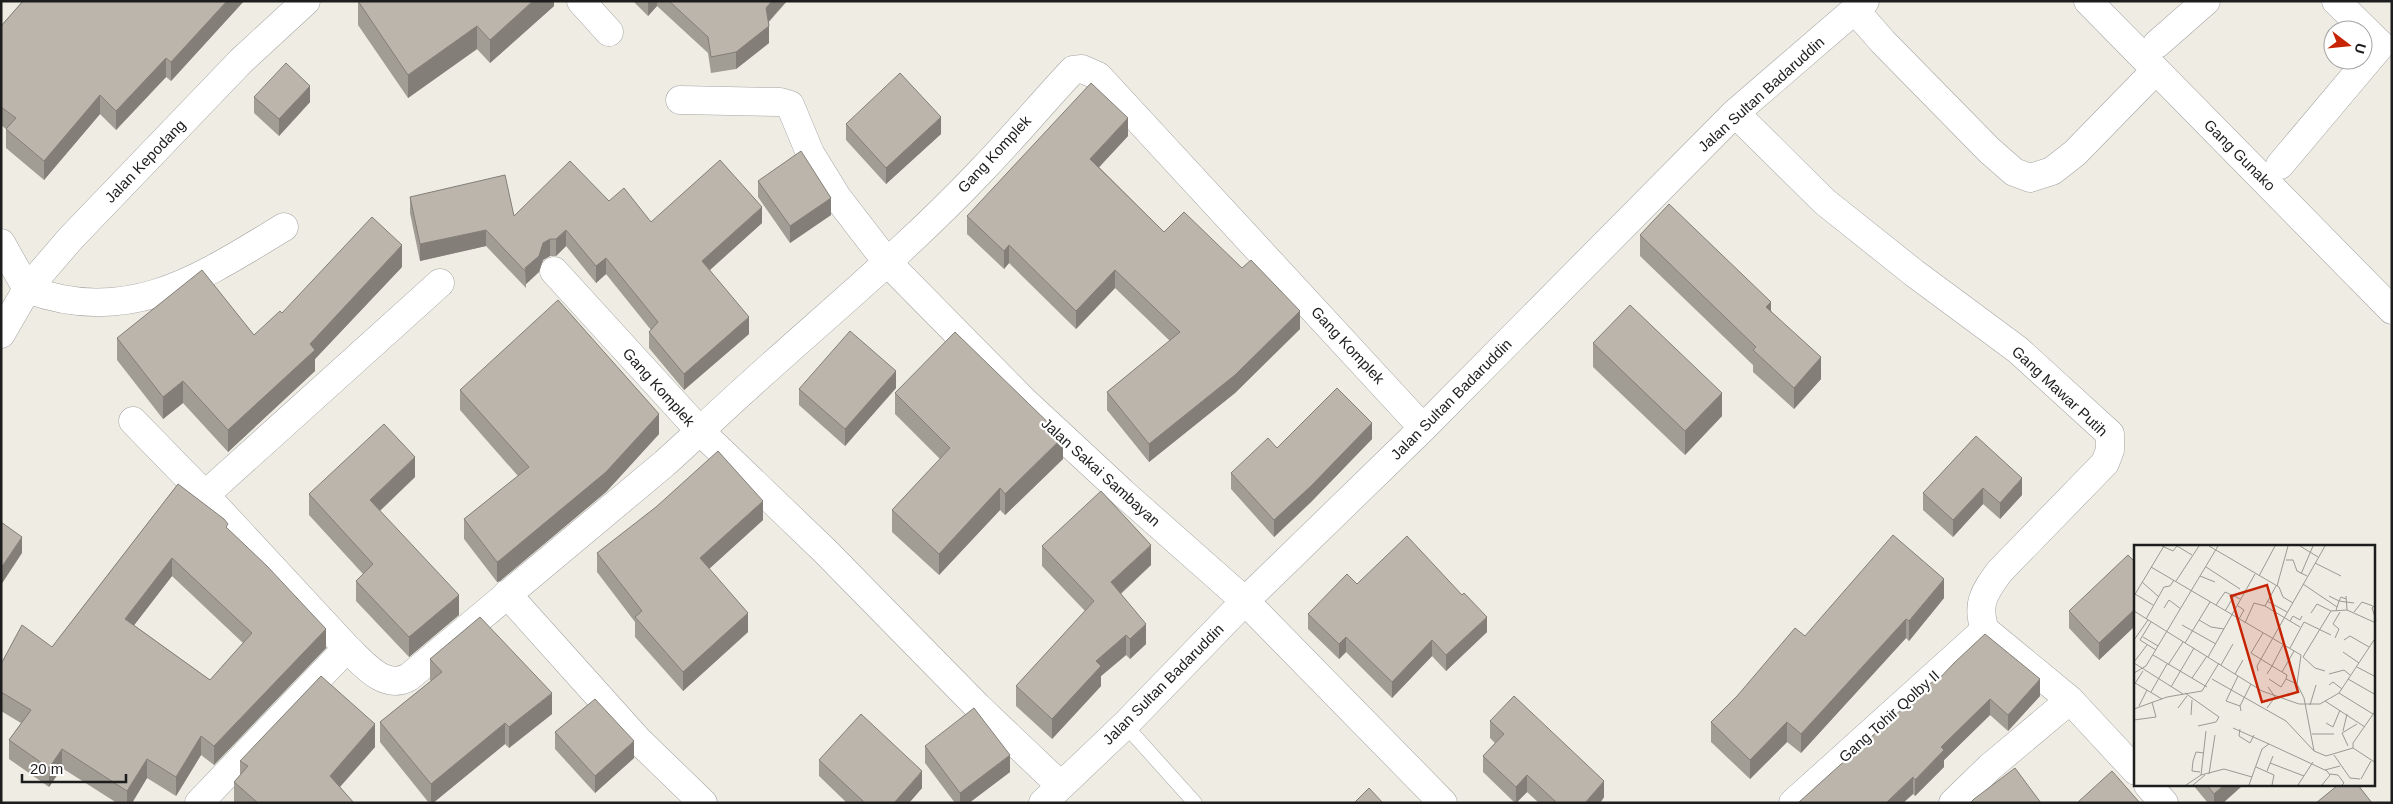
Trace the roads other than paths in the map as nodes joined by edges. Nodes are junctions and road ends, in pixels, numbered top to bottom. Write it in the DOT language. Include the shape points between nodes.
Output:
graph roads {
  1 [pos="306,1"];
  2 [pos="580,1"];
  3 [pos="2088,1"];
  4 [pos="2206,1"];
  5 [pos="2336,1"];
  6 [pos="1860,6"];
  7 [pos="609,32"];
  8 [pos="2387,41"];
  9 [pos="2157,57"];
  10 [pos="680,100"];
  11 [pos="1735,113"];
  12 [pos="2280,165"];
  13 [pos="284,227"];
  14 [pos="1,243"];
  15 [pos="886,262"];
  16 [pos="554,271"];
  17 [pos="440,283"];
  18 [pos="27,290"];
  19 [pos="2392,310"];
  20 [pos="1,334"];
  21 [pos="133,421"];
  22 [pos="1423,428"];
  23 [pos="700,431"];
  24 [pos="205,495"];
  25 [pos="507,594"];
  26 [pos="1245,601"];
  27 [pos="1985,630"];
  28 [pos="347,648"];
  29 [pos="2070,700"];
  30 [pos="1125,725"];
  31 [pos="2134,769"];
  32 [pos="2149,786"];
  33 [pos="1051,794"];
  34 [pos="199,803"];
  35 [pos="703,803"];
  36 [pos="1195,803"];
  37 [pos="1443,803"];
  38 [pos="1793,803"];
  39 [pos="1953,803"];
  40 [pos="2164,803"];
  1 -- 18 [label="street, Jalan Kepodang" via="241,61 71,238"];
  2 -- 7 [label="street"];
  3 -- 9 [label="street, Gang Gunako"];
  4 -- 9 [label="street"];
  5 -- 8 [label="street"];
  6 -- 9 [label="street" via="1883,42 1990,150 2014,172 2030,178 2052,171 2075,153"];
  6 -- 11 [label="street, Jalan Sultan Badaruddin"];
  8 -- 12 [label="street"];
  9 -- 19 [label="street, Gang Gunako"];
  10 -- 15 [label="street, Jalan Sakai Sambayan" via="780,102 790,105 810,153 837,197"];
  11 -- 22 [label="street, Jalan Sultan Badaruddin"];
  11 -- 27 [label="street, Gang Mawar Putih" via="1825,202 2018,350 2110,434 2110,450 2105,464 1999,572 1985,592 1981,610"];
  13 -- 18 [label="street" via="214,270 146,298 100,304"];
  14 -- 18 [label="street"];
  15 -- 22 [label="street, Gang Komplek" via="981,171 1073,70 1093,72"];
  15 -- 23 [label="street, Gang Komplek"];
  15 -- 26 [label="street, Jalan Sakai Sambayan" via="1025,402"];
  16 -- 23 [label="street, Gang Komplek"];
  17 -- 24 [label="street"];
  18 -- 20 [label="street, Jalan Kepodang"];
  21 -- 24 [label="street"];
  22 -- 26 [label="street, Jalan Sultan Badaruddin"];
  23 -- 25 [label="street"];
  23 -- 33 [label="street" via="825,551 971,700"];
  24 -- 28 [label="street"];
  25 -- 28 [label="street" via="402,681 379,678"];
  25 -- 35 [label="street" via="638,740"];
  26 -- 30 [label="street, Jalan Sultan Badaruddin"];
  26 -- 37 [label="street, Jalan Sakai Sambayan"];
  27 -- 29 [label="street"];
  27 -- 38 [label="street, Gang Tohir Qolby II"];
  28 -- 34 [label="street"];
  29 -- 31 [label="street"];
  29 -- 39 [label="street" via="1990,766"];
  30 -- 33 [label="street, Jalan Sultan Badaruddin"];
  30 -- 36 [label="lane"];
  32 -- 40 [label="street"];
}
